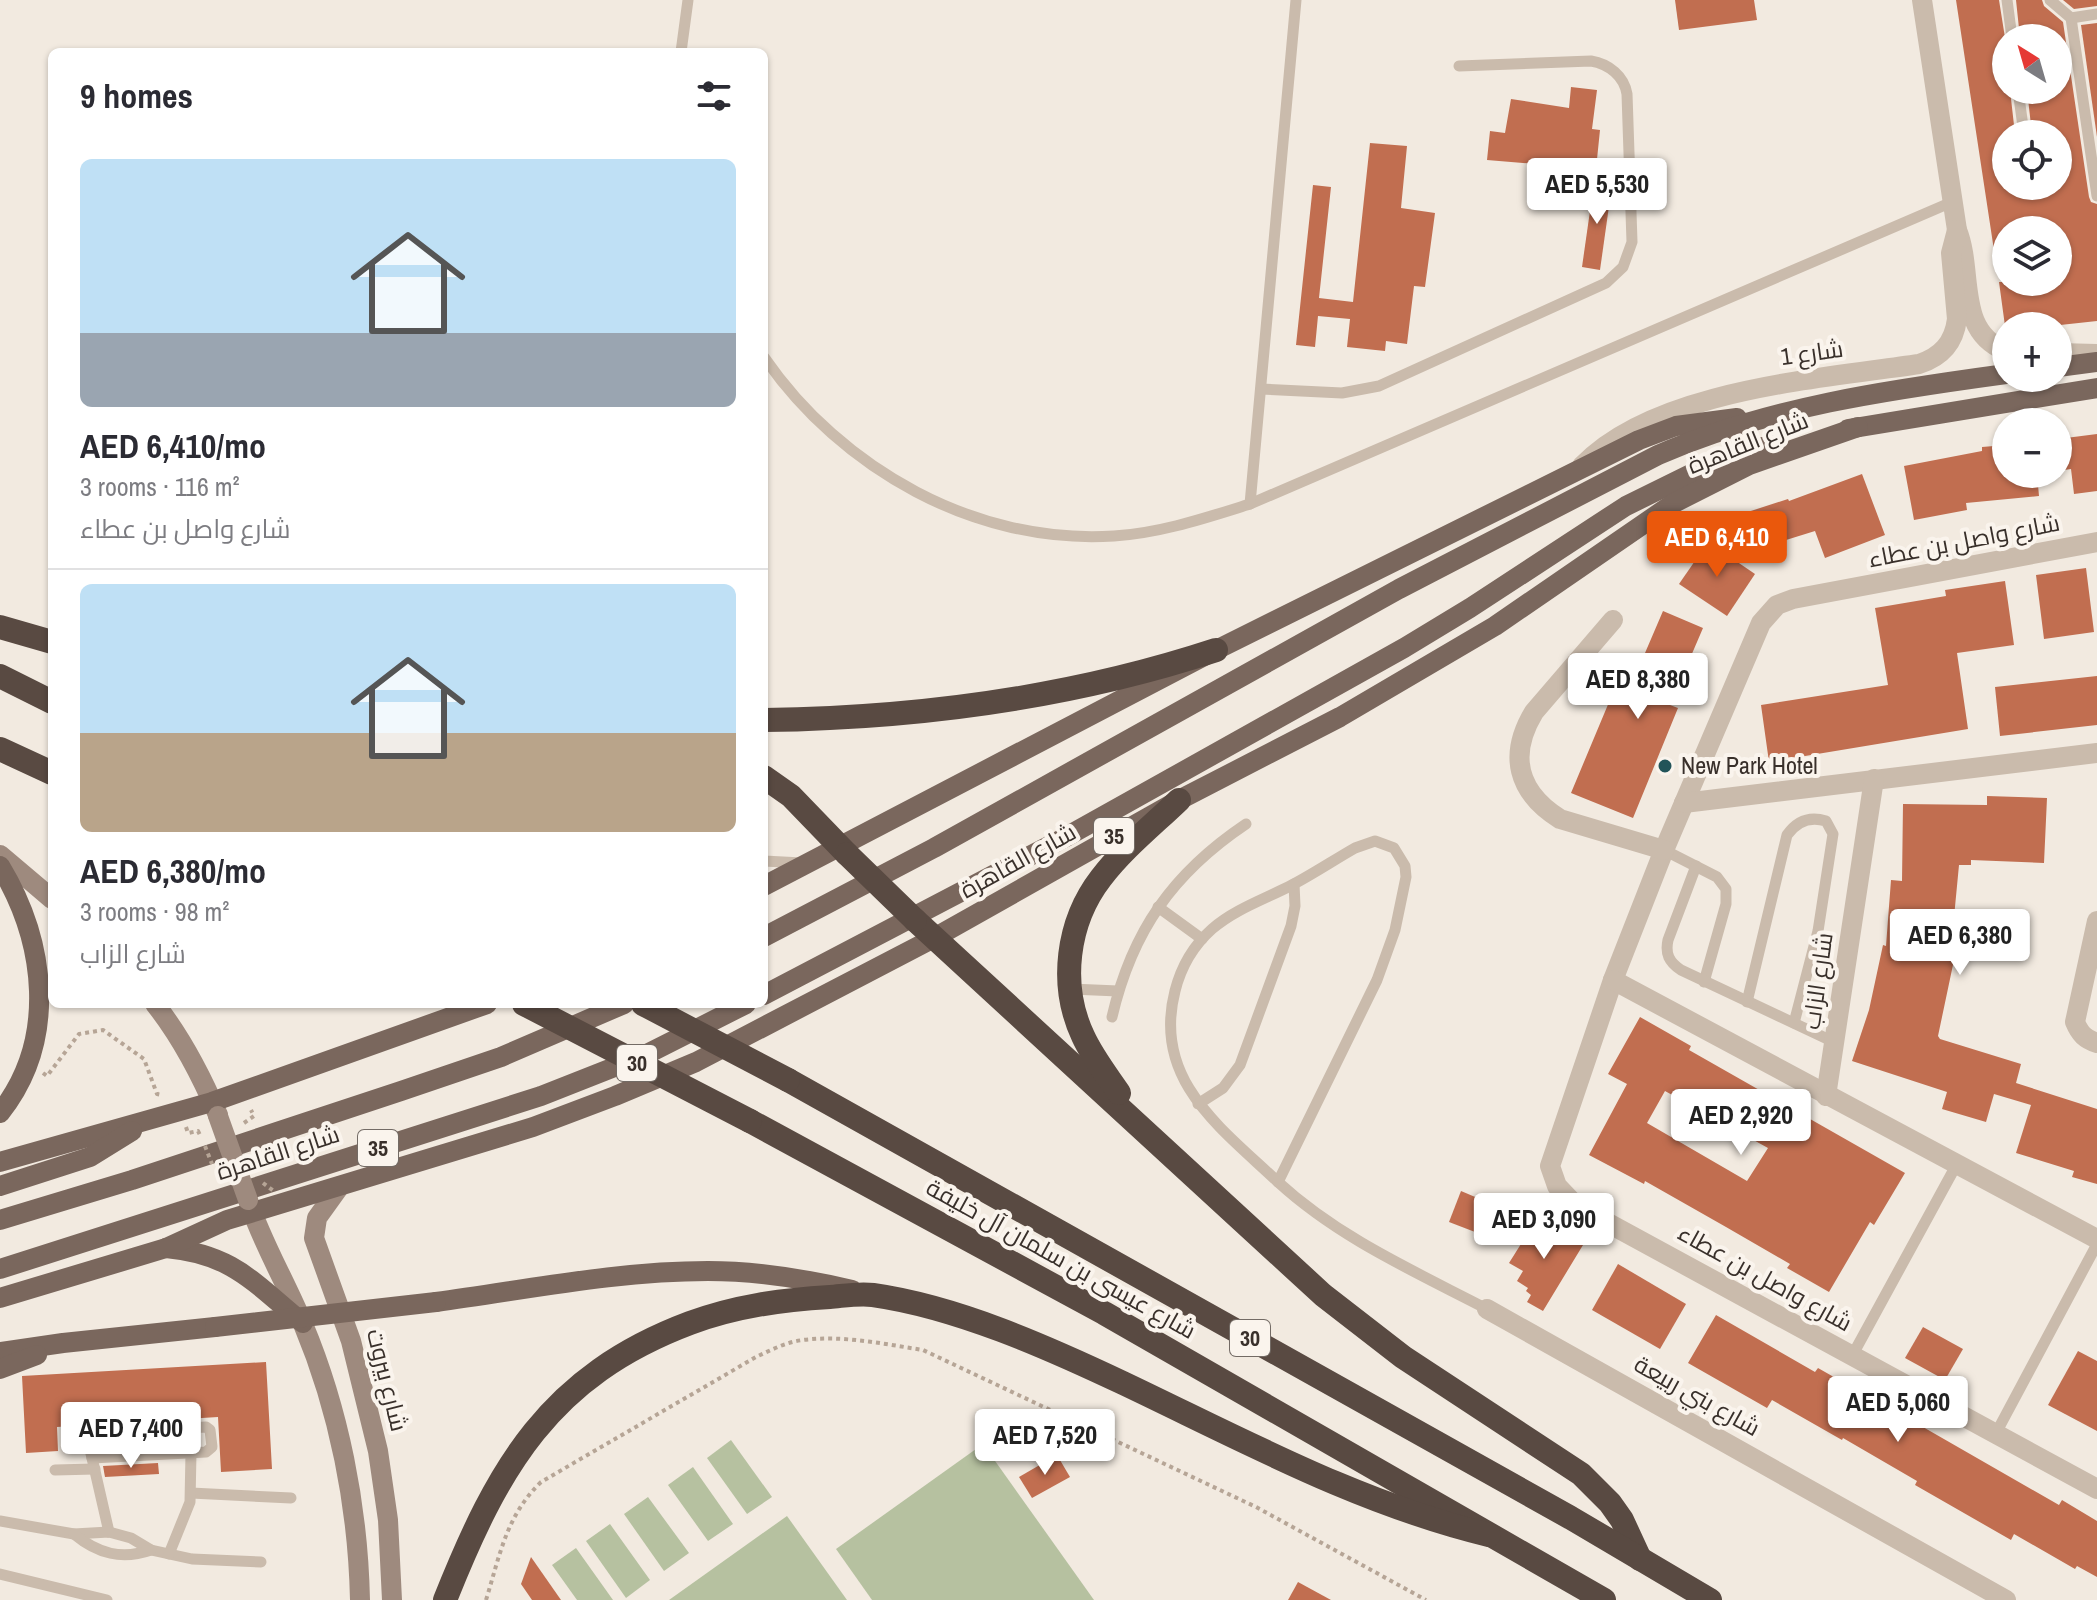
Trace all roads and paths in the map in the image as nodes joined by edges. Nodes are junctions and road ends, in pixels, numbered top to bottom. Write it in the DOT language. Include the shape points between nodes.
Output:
graph roads {
  1 [pos="688,0"];
  2 [pos="1296,0"];
  3 [pos="1922,0"];
  4 [pos="2007,0"];
  5 [pos="2050,0"];
  6 [pos="2097,14"];
  7 [pos="2071,18"];
  8 [pos="2010,24"];
  9 [pos="682,48"];
  10 [pos="1459,66"];
  11 [pos="2092,128"];
  12 [pos="2097,193"];
  13 [pos="1952,202"];
  14 [pos="1957,230"];
  15 [pos="1992,343"];
  16 [pos="2072,353"];
  17 [pos="2097,354"];
  18 [pos="768,362"];
  19 [pos="2097,362"];
  20 [pos="2072,365"];
  21 [pos="1992,376"];
  22 [pos="2097,388"];
  23 [pos="1261,389"];
  24 [pos="1757,419"];
  25 [pos="1858,427"];
  26 [pos="1579,469"];
  27 [pos="1250,504"];
  28 [pos="2097,542"];
  29 [pos="1613,620"];
  30 [pos="0,627"];
  31 [pos="48,641"];
  32 [pos="1216,650"];
  33 [pos="0,676"];
  34 [pos="48,700"];
  35 [pos="768,720"];
  36 [pos="0,749"];
  37 [pos="2097,753"];
  38 [pos="48,771"];
  39 [pos="1874,779"];
  40 [pos="768,780"];
  41 [pos="1179,800"];
  42 [pos="1684,803"];
  43 [pos="1246,824"];
  44 [pos="844,850"];
  45 [pos="1664,850"];
  46 [pos="0,855"];
  47 [pos="768,861"];
  48 [pos="807,864"];
  49 [pos="0,866"];
  50 [pos="1696,866"];
  51 [pos="768,884"];
  52 [pos="1294,884"];
  53 [pos="48,896"];
  54 [pos="1158,907"];
  55 [pos="2097,921"];
  56 [pos="768,935"];
  57 [pos="934,938"];
  58 [pos="1202,939"];
  59 [pos="1613,980"];
  60 [pos="1704,982"];
  61 [pos="1070,989"];
  62 [pos="1118,991"];
  63 [pos="768,993"];
  64 [pos="1747,1002"];
  65 [pos="158,1008"];
  66 [pos="477,1008"];
  67 [pos="532,1008"];
  68 [pos="615,1008"];
  69 [pos="651,1008"];
  70 [pos="738,1008"];
  71 [pos="1112,1017"];
  72 [pos="1794,1023"];
  73 [pos="1836,1043"];
  74 [pos="2097,1043"];
  75 [pos="27,1065"];
  76 [pos="173,1096"];
  77 [pos="1826,1096"];
  78 [pos="1198,1104"];
  79 [pos="215,1109"];
  80 [pos="0,1113"];
  81 [pos="142,1123"];
  82 [pos="1140,1125"];
  83 [pos="205,1146"];
  84 [pos="0,1162"];
  85 [pos="1958,1162"];
  86 [pos="212,1164"];
  87 [pos="261,1177"];
  88 [pos="1278,1182"];
  89 [pos="0,1186"];
  90 [pos="340,1186"];
  91 [pos="275,1192"];
  92 [pos="250,1206"];
  93 [pos="0,1220"];
  94 [pos="2097,1242"];
  95 [pos="166,1248"];
  96 [pos="0,1269"];
  97 [pos="870,1294"];
  98 [pos="0,1298"];
  99 [pos="1487,1309"];
  100 [pos="303,1323"];
  101 [pos="63,1343"];
  102 [pos="0,1352"];
  103 [pos="1852,1356"];
  104 [pos="0,1369"];
  105 [pos="1995,1435"];
  106 [pos="191,1453"];
  107 [pos="94,1464"];
  108 [pos="55,1470"];
  109 [pos="2097,1489"];
  110 [pos="191,1493"];
  111 [pos="291,1498"];
  112 [pos="0,1521"];
  113 [pos="109,1532"];
  114 [pos="74,1534"];
  115 [pos="1489,1535"];
  116 [pos="151,1550"];
  117 [pos="169,1554"];
  118 [pos="1640,1559"];
  119 [pos="261,1562"];
  120 [pos="0,1574"];
  121 [pos="107,1600"];
  122 [pos="360,1600"];
  123 [pos="392,1600"];
  124 [pos="445,1600"];
  125 [pos="486,1600"];
  126 [pos="1426,1600"];
  127 [pos="1604,1600"];
  128 [pos="1710,1600"];
  129 [pos="2006,1600"];
  1 -- 9 [label="lane"];
  2 -- 23 [label="lane"];
  3 -- 13 [label="street, شارع 1"];
  4 -- 8 [label="lane"];
  5 -- 7 [label="lane"];
  6 -- 7 [label="lane"];
  7 -- 11 [label="lane"];
  10 -- 23 [label="lane" via="1591,61 1622,79 1627,94 1632,242 1623,267 1606,283 1379,386 1331,394"];
  11 -- 12 [label="lane"];
  13 -- 14 [label="street, شارع 1"];
  13 -- 27 [label="lane"];
  14 -- 15 [label="street, شارع 1" via="1965,252 1971,315"];
  14 -- 26 [label="street, شارع 1" via="1951,253 1956,330 1938,356 1919,364 1772,386 1691,406 1618,436"];
  16 -- 17 [label="street"];
  18 -- 27 [label="lane" via="797,399 884,475 991,521 1071,535 1113,536 1164,530"];
  19 -- 20 [label="main road"];
  21 -- 24 [label="main road, شارع القاهرة" via="1901,388"];
  22 -- 25 [label="main road, شارع القاهرة / 35"];
  23 -- 27 [label="lane"];
  24 -- 26 [label="main road" via="1676,426"];
  24 -- 56 [label="main road, شارع القاهرة" via="1658,455 1399,589"];
  25 -- 41 [label="main road, شارع القاهرة / 35" via="1749,465 1674,503 1495,626 1340,717"];
  25 -- 63 [label="main road, شارع القاهرة / 35" via="1767,445 1660,488 1404,648 1064,838"];
  26 -- 32 [label="main road"];
  28 -- 42 [label="street, شارع واصل بن عطاء" via="1777,605 1761,623"];
  29 -- 45 [label="street" via="1534,712 1525,728 1519,763 1532,796 1545,810"];
  30 -- 31 [label="highway"];
  32 -- 35 [label="highway" via="1126,677 1034,696 891,714"];
  32 -- 44 [label="main road"];
  33 -- 34 [label="highway"];
  36 -- 38 [label="highway"];
  37 -- 39 [label="street"];
  39 -- 42 [label="street"];
  39 -- 73 [label="street, شارع الزاب"];
  40 -- 44 [label="highway"];
  41 -- 57 [label="main road, شارع القاهرة / 35"];
  41 -- 61 [label="highway" via="1116,860 1088,898 1072,942"];
  42 -- 45 [label="street, شارع واصل بن عطاء"];
  43 -- 54 [label="lane" via="1198,861"];
  44 -- 48 [label="main road"];
  44 -- 57 [label="highway, bridge"];
  45 -- 50 [label="lane"];
  45 -- 59 [label="street, شارع واصل بن عطاء"];
  46 -- 53 [label="main road"];
  47 -- 48 [label="lane"];
  48 -- 51 [label="main road"];
  49 -- 75 [label="main road" via="27,922 38,964 38,1025"];
  50 -- 60 [label="lane" via="1717,877 1727,896"];
  50 -- 60 [label="lane" via="1667,947 1675,966"];
  52 -- 58 [label="lane" via="1239,911"];
  52 -- 78 [label="lane" via="1291,926 1240,1065 1223,1088"];
  52 -- 88 [label="lane" via="1364,843 1394,848 1405,866 1387,955"];
  54 -- 58 [label="lane"];
  54 -- 62 [label="lane"];
  55 -- 74 [label="street" via="2075,1022 2079,1033"];
  57 -- 82 [label="highway"];
  57 -- 90 [label="main road, شارع القاهرة / 35" via="761,1029 615,1096"];
  58 -- 78 [label="lane" via="1182,969 1170,1021 1174,1057"];
  59 -- 77 [label="street"];
  59 -- 103 [label="street, شارع واصل بن عطاء" via="1550,1166 1557,1186 1575,1205"];
  60 -- 64 [label="lane"];
  61 -- 62 [label="lane"];
  61 -- 82 [label="highway" via="1082,1034"];
  62 -- 71 [label="lane"];
  64 -- 72 [label="lane"];
  64 -- 72 [label="lane" via="1787,835 1805,820 1826,821 1833,834 1818,931"];
  65 -- 79 [label="main road" via="175,1029"];
  66 -- 79 [label="main road"];
  67 -- 115 [label="highway, شارع عيسى بن سلمان آل خليفة / 30, bridge" via="1104,1313"];
  68 -- 93 [label="main road, شارع القاهرة / 35" via="501,1057"];
  69 -- 118 [label="highway, شارع عيسى بن سلمان آل خليفة / 30, bridge"];
  70 -- 96 [label="main road, شارع القاهرة / 35" via="645,1055 541,1096"];
  72 -- 73 [label="lane"];
  73 -- 77 [label="street, شارع الزاب"];
  75 -- 76 [label="path" via="47,1076 79,1034 103,1030 144,1059 157,1094"];
  75 -- 80 [label="main road"];
  77 -- 85 [label="street"];
  78 -- 88 [label="lane"];
  79 -- 81 [label="main road"];
  79 -- 92 [label="main road, bridge"];
  81 -- 84 [label="main road"];
  81 -- 89 [label="main road" via="90,1157"];
  82 -- 118 [label="highway" via="1366,1329 1581,1474 1622,1520"];
  83 -- 86 [label="path, bridge"];
  85 -- 94 [label="street"];
  85 -- 103 [label="lane"];
  87 -- 91 [label="path, bridge"];
  88 -- 99 [label="lane" via="1355,1240"];
  90 -- 92 [label="main road, شارع القاهرة"];
  90 -- 123 [label="main road, شارع بيروت" via="317,1218 314,1238 351,1341 378,1451"];
  92 -- 95 [label="main road, شارع القاهرة"];
  92 -- 100 [label="main road"];
  94 -- 105 [label="lane"];
  95 -- 98 [label="main road, شارع القاهرة"];
  95 -- 100 [label="main road" via="226,1262 264,1287"];
  97 -- 101 [label="main road, bridge" via="766,1275 686,1271"];
  97 -- 115 [label="highway" via="1030,1341 1364,1496"];
  97 -- 124 [label="highway" via="735,1309 649,1340 585,1381 519,1450 487,1501"];
  99 -- 129 [label="street, شارع بني ربيعة"];
  100 -- 122 [label="main road" via="348,1474"];
  101 -- 102 [label="main road"];
  101 -- 104 [label="main road"];
  103 -- 105 [label="street, شارع واصل بن عطاء"];
  105 -- 109 [label="street, شارع واصل بن عطاء"];
  106 -- 107 [label="lane"];
  106 -- 107 [label="lane" via="211,1450 208,1428 95,1433 88,1441"];
  106 -- 110 [label="lane"];
  107 -- 108 [label="lane"];
  107 -- 113 [label="lane"];
  110 -- 111 [label="lane"];
  110 -- 117 [label="lane"];
  112 -- 114 [label="lane"];
  113 -- 114 [label="lane"];
  113 -- 116 [label="lane"];
  114 -- 116 [label="lane" via="110,1554"];
  115 -- 127 [label="highway, شارع عيسى بن سلمان آل خليفة / 30"];
  116 -- 117 [label="lane"];
  117 -- 119 [label="lane"];
  118 -- 128 [label="highway, شارع عيسى بن سلمان آل خليفة / 30"];
  120 -- 121 [label="lane"];
  125 -- 126 [label="path" via="511,1522 523,1499 541,1482 756,1357 791,1342 824,1340 923,1350 1256,1507"];
}
